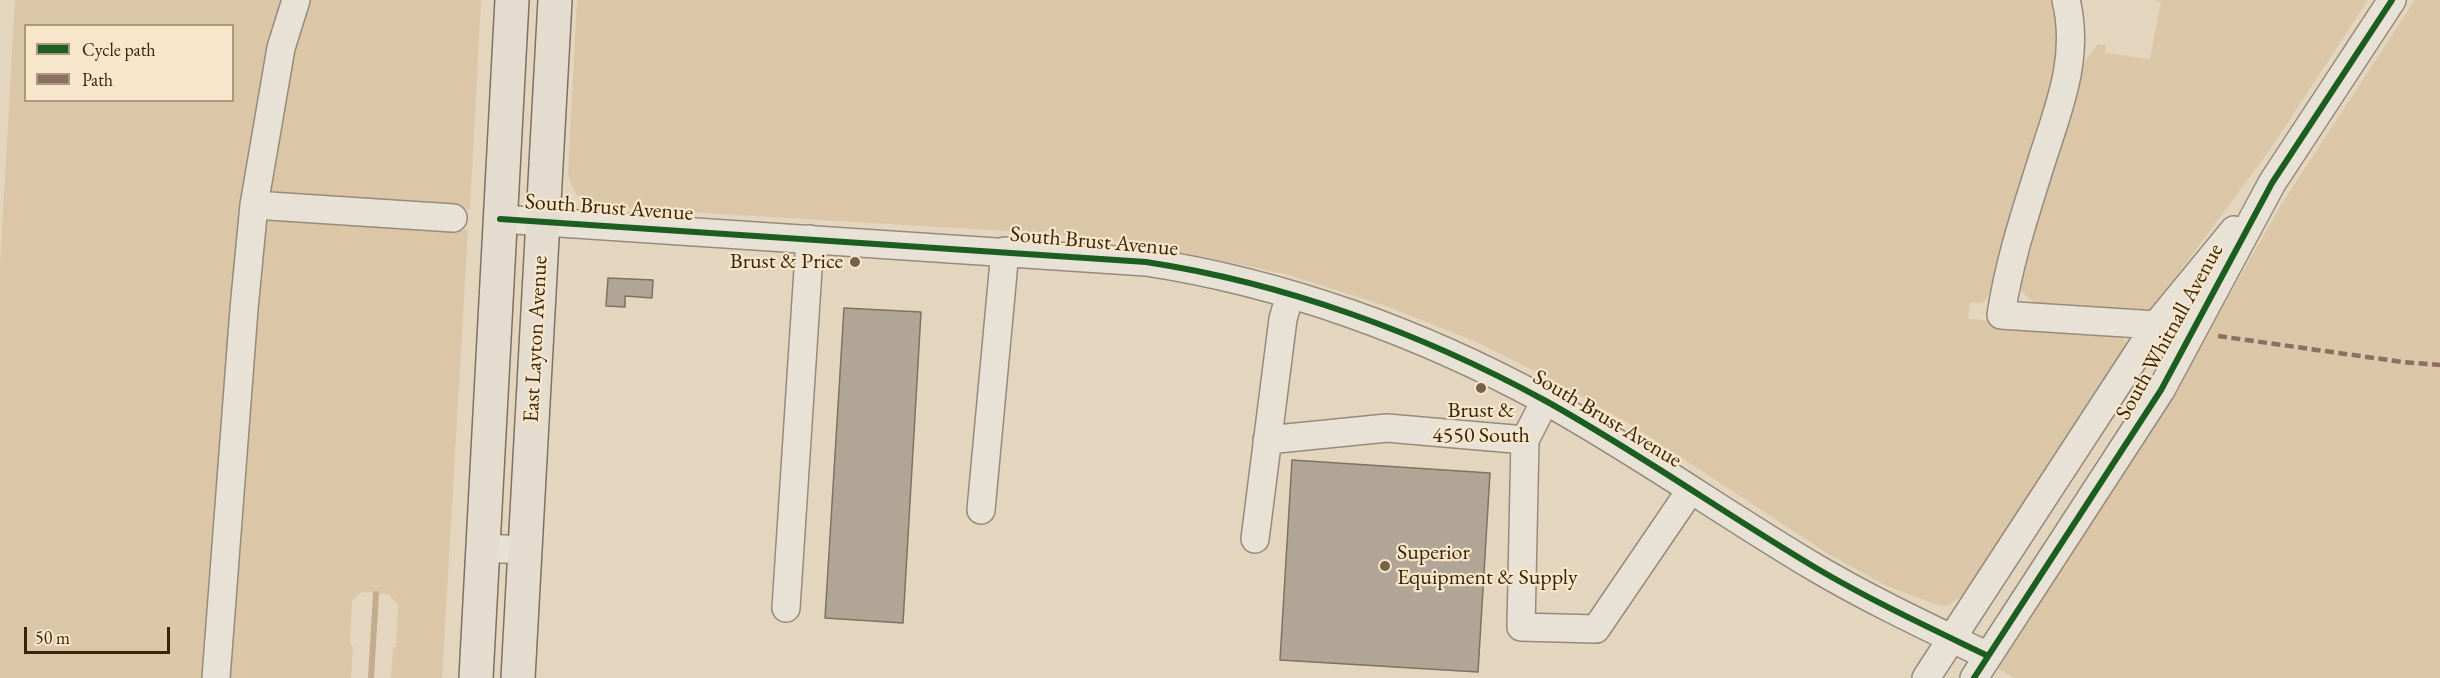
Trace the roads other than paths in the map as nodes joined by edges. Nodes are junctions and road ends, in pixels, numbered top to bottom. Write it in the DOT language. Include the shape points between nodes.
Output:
graph roads {
  1 [pos="296,0"];
  2 [pos="512,0"];
  3 [pos="555,0"];
  4 [pos="2066,0"];
  5 [pos="2392,0"];
  6 [pos="2272,183"];
  7 [pos="254,205"];
  8 [pos="453,218"];
  9 [pos="500,219"];
  10 [pos="543,222"];
  11 [pos="810,239"];
  12 [pos="1005,251"];
  13 [pos="1290,295"];
  14 [pos="2156,325"];
  15 [pos="2184,349"];
  16 [pos="1545,401"];
  17 [pos="1268,440"];
  18 [pos="1525,440"];
  19 [pos="1690,491"];
  20 [pos="981,510"];
  21 [pos="1255,539"];
  22 [pos="483,548"];
  23 [pos="525,550"];
  24 [pos="786,608"];
  25 [pos="1952,638"];
  26 [pos="1988,656"];
  27 [pos="216,678"];
  28 [pos="476,678"];
  29 [pos="518,678"];
  30 [pos="1926,678"];
  31 [pos="1974,678"];
  1 -- 7 [label="street" via="281,48"];
  2 -- 9 [label="main road, East Layton Avenue"];
  3 -- 10 [label="main road, East Layton Avenue"];
  4 -- 14 [label="street" via="2070,39 2068,80 2013,255 2001,315"];
  5 -- 6 [label="street, South Whitnall Avenue"];
  6 -- 14 [label="street, South Whitnall Avenue"];
  6 -- 15 [label="street, South Whitnall Avenue"];
  7 -- 8 [label="street"];
  7 -- 27 [label="street"];
  9 -- 10 [label="street, South Brust Avenue"];
  9 -- 22 [label="main road, East Layton Avenue"];
  10 -- 11 [label="street, South Brust Avenue"];
  10 -- 23 [label="main road, East Layton Avenue"];
  11 -- 12 [label="street, South Brust Avenue"];
  11 -- 24 [label="street"];
  12 -- 13 [label="street, South Brust Avenue" via="1175,266"];
  12 -- 20 [label="street"];
  13 -- 16 [label="street, South Brust Avenue" via="1424,342"];
  13 -- 17 [label="street" via="1283,319"];
  14 -- 15 [label="street"];
  14 -- 25 [label="street, South Whitnall Avenue"];
  15 -- 26 [label="street, South Whitnall Avenue"];
  16 -- 18 [label="street"];
  16 -- 19 [label="street, South Brust Avenue"];
  17 -- 18 [label="street" via="1387,428"];
  17 -- 21 [label="street"];
  18 -- 19 [label="street" via="1521,627 1596,629"];
  19 -- 25 [label="street, South Brust Avenue" via="1816,568"];
  22 -- 23 [label="street"];
  22 -- 28 [label="main road, East Layton Avenue"];
  23 -- 29 [label="main road, East Layton Avenue"];
  25 -- 26 [label="street, South Brust Avenue"];
  25 -- 30 [label="street, South Whitnall Avenue"];
  26 -- 31 [label="street, South Whitnall Avenue"];
}
